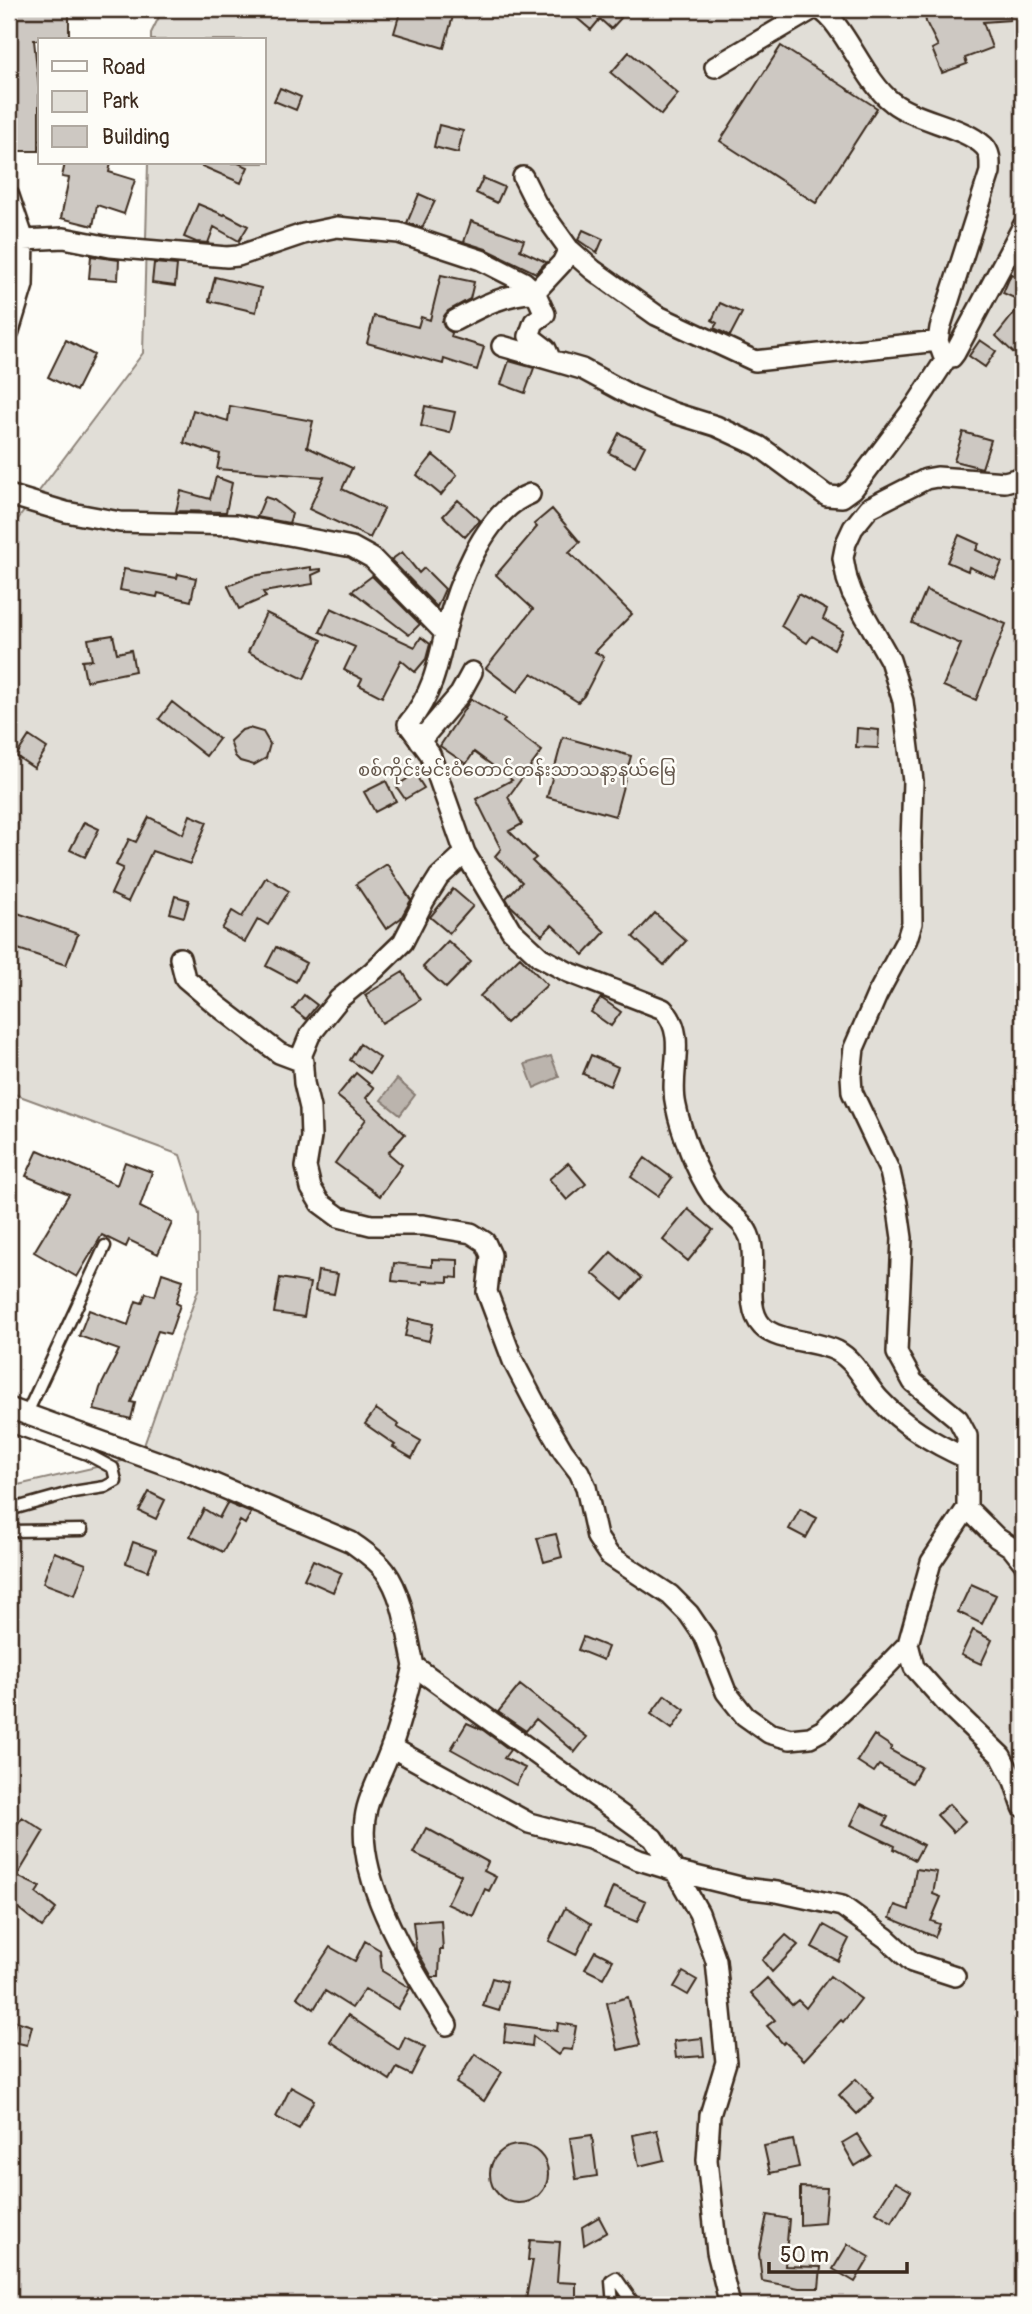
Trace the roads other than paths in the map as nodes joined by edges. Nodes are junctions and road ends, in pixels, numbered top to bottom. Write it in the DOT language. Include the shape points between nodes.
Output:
graph roads {
  1 [pos="813,9"];
  2 [pos="819,9"];
  3 [pos="715,67"];
  4 [pos="523,177"];
  5 [pos="9,196"];
  6 [pos="1023,226"];
  7 [pos="24,240"];
  8 [pos="569,249"];
  9 [pos="535,292"];
  10 [pos="454,321"];
  11 [pos="9,331"];
  12 [pos="502,346"];
  13 [pos="943,348"];
  14 [pos="550,358"];
  15 [pos="1023,477"];
  16 [pos="530,494"];
  17 [pos="9,495"];
  18 [pos="444,633"];
  19 [pos="472,671"];
  20 [pos="420,741"];
  21 [pos="465,853"];
  22 [pos="180,958"];
  23 [pos="303,1062"];
  24 [pos="106,1246"];
  25 [pos="18,1411"];
  26 [pos="9,1426"];
  27 [pos="966,1458"];
  28 [pos="967,1508"];
  29 [pos="9,1510"];
  30 [pos="82,1530"];
  31 [pos="9,1531"];
  32 [pos="1023,1562"];
  33 [pos="908,1644"];
  34 [pos="414,1666"];
  35 [pos="391,1748"];
  36 [pos="1023,1807"];
  37 [pos="676,1871"];
  38 [pos="955,1976"];
  39 [pos="447,2025"];
  40 [pos="613,2305"];
  41 [pos="635,2305"];
  42 [pos="730,2305"];
  1 -- 3 [label="street"];
  2 -- 13 [label="street" via="893,103 972,138 985,147 990,158"];
  4 -- 8 [label="street"];
  5 -- 7 [label="street"];
  6 -- 13 [label="street" via="956,353 952,357"];
  7 -- 9 [label="street" via="64,238 110,247 227,257 337,227 366,229 399,233 481,260"];
  7 -- 11 [label="street" via="23,285"];
  8 -- 9 [label="street"];
  8 -- 13 [label="street" via="656,315 755,361"];
  9 -- 10 [label="street" via="495,300"];
  9 -- 14 [label="street" via="545,314 534,322 529,336"];
  12 -- 14 [label="street"];
  13 -- 14 [label="street" via="916,405 853,489 842,497 827,496 759,446"];
  15 -- 27 [label="street" via="1005,482 926,479 869,508 853,528 843,558 852,593 890,660 903,701 913,781 912,923 853,1048 852,1092 890,1172 897,1203 902,1238 897,1353 914,1381 958,1419 967,1436"];
  16 -- 18 [label="street" via="504,510 482,540 461,579"];
  17 -- 18 [label="street" via="120,522 236,525 352,547 372,558"];
  18 -- 20 [label="street" via="436,673 423,705 408,724"];
  19 -- 20 [label="street" via="460,694"];
  20 -- 21 [label="street" via="430,754"];
  21 -- 23 [label="street" via="439,877 403,942 338,999 310,1035"];
  21 -- 27 [label="street" via="504,919 529,949 670,1016 677,1044 676,1106 712,1195 746,1229 751,1242 751,1297 760,1325 772,1334 838,1352 894,1415"];
  22 -- 23 [label="street" via="185,978 218,1006 279,1053"];
  23 -- 33 [label="street" via="311,1118 306,1167 320,1203 339,1217 371,1225 423,1225 471,1233 485,1242 491,1255 486,1292 519,1372 586,1487 597,1537 609,1555 670,1595 689,1614 704,1636 726,1692 745,1716 769,1733 790,1739 810,1737 823,1730"];
  24 -- 25 [label="lane"];
  25 -- 34 [label="street" via="186,1472 351,1542 384,1569 395,1587"];
  26 -- 29 [label="lane" via="87,1454 113,1468 116,1481 105,1488"];
  27 -- 28 [label="street"];
  28 -- 32 [label="street"];
  28 -- 33 [label="street" via="931,1562"];
  30 -- 31 [label="lane"];
  33 -- 36 [label="street" via="914,1667 1001,1756"];
  34 -- 35 [label="street"];
  34 -- 37 [label="street" via="653,1838"];
  35 -- 37 [label="street" via="529,1823 590,1839"];
  35 -- 39 [label="street" via="367,1809 366,1854 378,1896 404,1954"];
  37 -- 38 [label="street" via="842,1906 912,1962"];
  37 -- 42 [label="street" via="699,1913 716,1961 726,2062 710,2115 707,2160 717,2252"];
  40 -- 41 [label="lane" via="611,2281 616,2278"];
}
